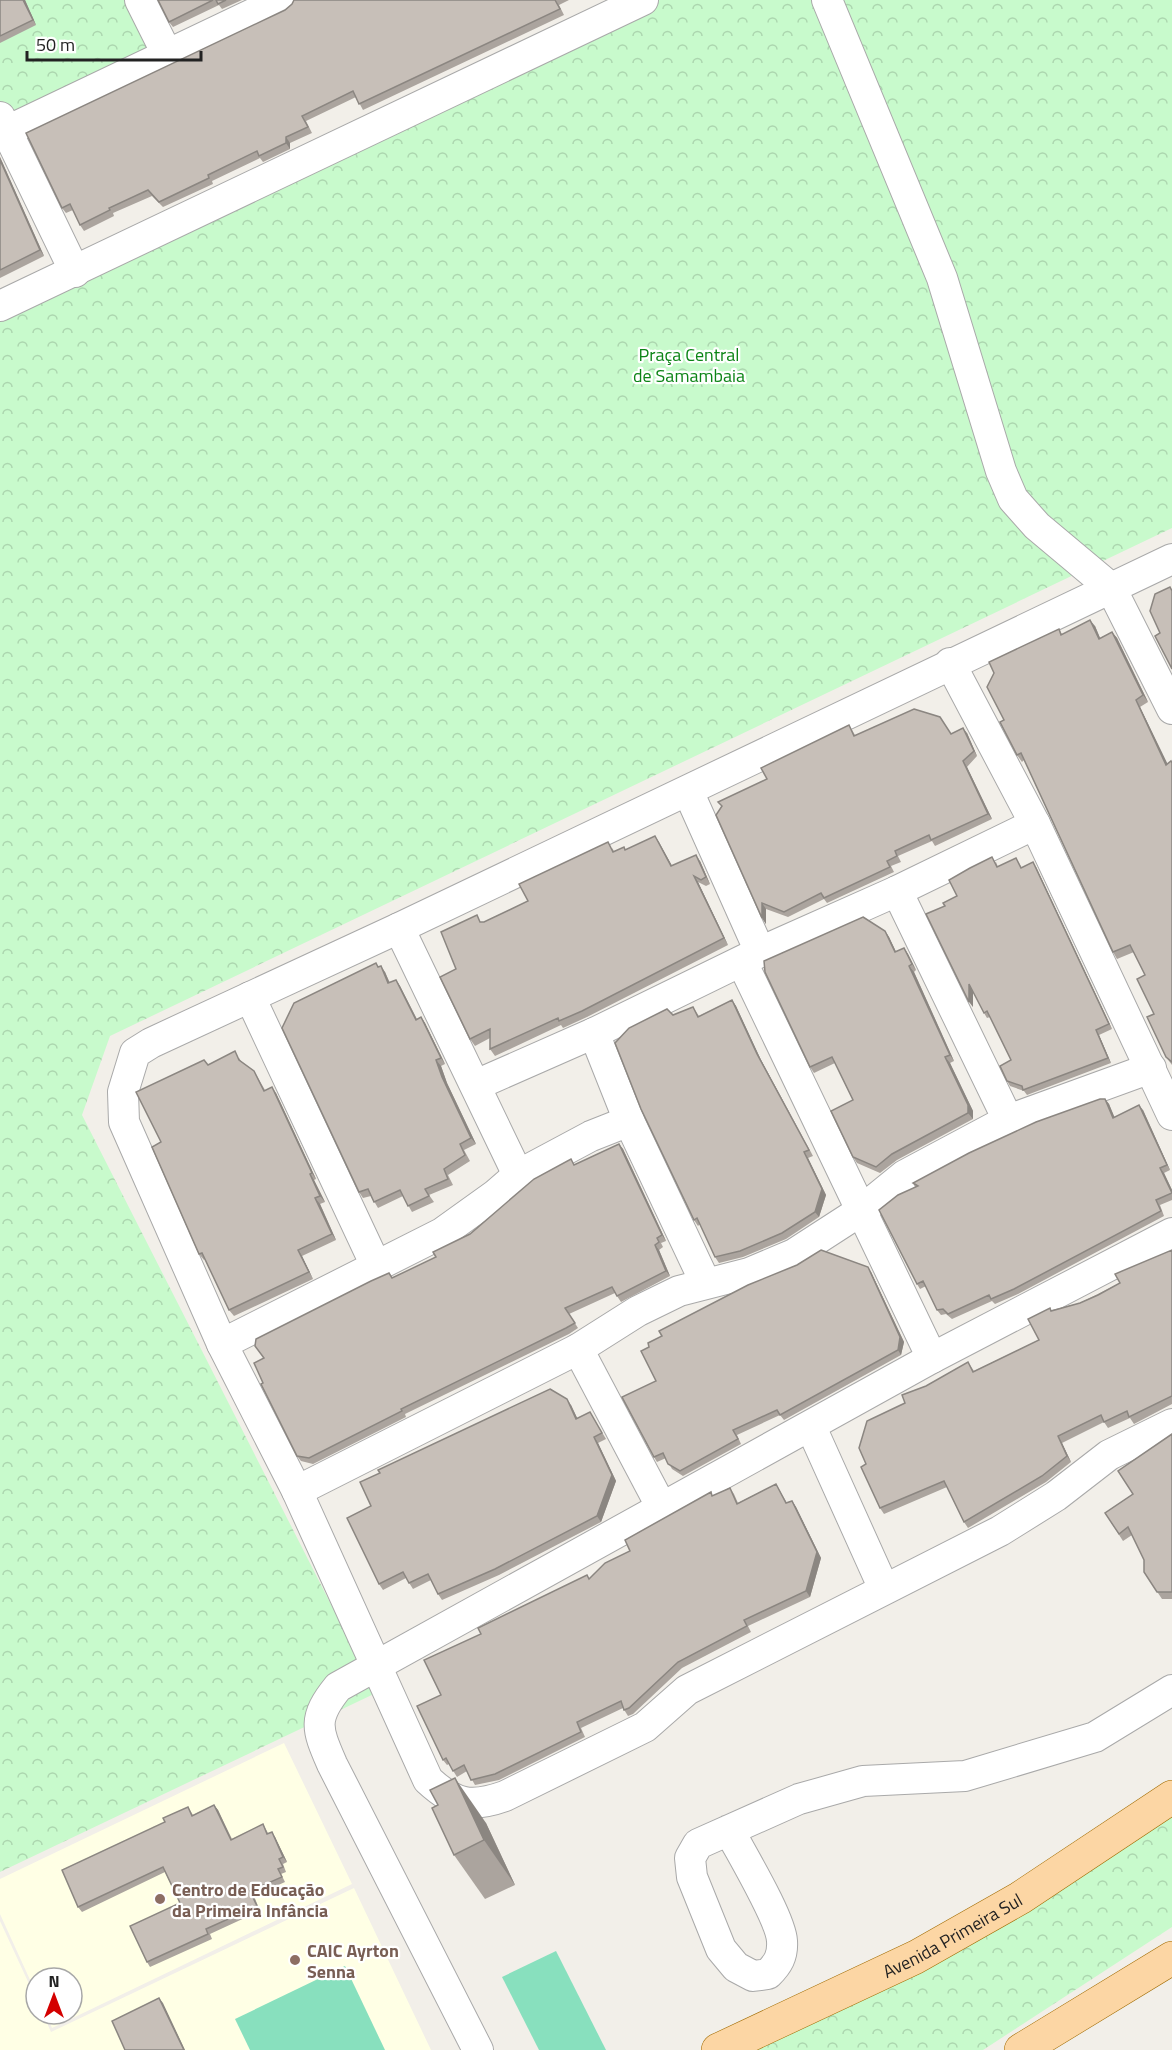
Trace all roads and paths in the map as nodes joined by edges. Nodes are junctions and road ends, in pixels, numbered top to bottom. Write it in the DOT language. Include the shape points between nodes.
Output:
graph roads {
  1 [pos="140,0"];
  2 [pos="282,0"];
  3 [pos="643,0"];
  4 [pos="827,0"];
  5 [pos="167,54"];
  6 [pos="4,124"];
  7 [pos="75,272"];
  8 [pos="0,306"];
  9 [pos="1172,558"];
  10 [pos="1111,588"];
  11 [pos="950,663"];
  12 [pos="1172,709"];
  13 [pos="688,791"];
  14 [pos="1035,824"];
  15 [pos="897,891"];
  16 [pos="399,928"];
  17 [pos="751,957"];
  18 [pos="250,997"];
  19 [pos="594,1033"];
  20 [pos="1151,1068"];
  21 [pos="476,1085"];
  22 [pos="1171,1108"];
  23 [pos="1008,1120"];
  24 [pos="629,1121"];
  25 [pos="518,1175"];
  26 [pos="862,1210"];
  27 [pos="1172,1233"];
  28 [pos="377,1268"];
  29 [pos="705,1282"];
  30 [pos="222,1344"];
  31 [pos="578,1349"];
  32 [pos="932,1358"];
  33 [pos="1172,1424"];
  34 [pos="811,1427"];
  35 [pos="297,1491"];
  36 [pos="662,1508"];
  37 [pos="884,1589"];
  38 [pos="374,1665"];
  39 [pos="1172,1690"];
  40 [pos="1172,1797"];
  41 [pos="729,1830"];
  42 [pos="1172,1958"];
  43 [pos="477,2050"];
  44 [pos="718,2050"];
  45 [pos="1021,2050"];
  1 -- 5 [label="street"];
  2 -- 5 [label="street"];
  3 -- 7 [label="street"];
  4 -- 10 [label="street" via="942,278 1013,499 1037,526"];
  5 -- 6 [label="street"];
  6 -- 7 [label="street"];
  7 -- 8 [label="street"];
  9 -- 10 [label="street"];
  10 -- 11 [label="street"];
  10 -- 12 [label="street"];
  11 -- 13 [label="street"];
  11 -- 14 [label="street"];
  13 -- 16 [label="street"];
  13 -- 17 [label="street"];
  14 -- 15 [label="street"];
  14 -- 20 [label="street"];
  15 -- 17 [label="street"];
  15 -- 23 [label="street"];
  16 -- 18 [label="street"];
  16 -- 21 [label="street"];
  17 -- 19 [label="street"];
  17 -- 26 [label="street"];
  18 -- 28 [label="street"];
  18 -- 30 [label="street" via="135,1053 123,1092 124,1122"];
  19 -- 21 [label="street"];
  19 -- 24 [label="street"];
  20 -- 22 [label="street"];
  20 -- 23 [label="street"];
  21 -- 25 [label="street"];
  23 -- 26 [label="street" via="905,1175"];
  24 -- 25 [label="street" via="591,1136"];
  24 -- 29 [label="street"];
  25 -- 28 [label="street" via="442,1233"];
  26 -- 29 [label="street" via="795,1254 749,1273"];
  26 -- 32 [label="street"];
  27 -- 32 [label="street"];
  28 -- 30 [label="street"];
  29 -- 31 [label="street" via="638,1311"];
  30 -- 35 [label="street"];
  31 -- 35 [label="street"];
  31 -- 36 [label="street"];
  32 -- 34 [label="street"];
  33 -- 37 [label="street" via="1109,1455 1056,1496 1000,1531"];
  34 -- 36 [label="street"];
  34 -- 37 [label="street"];
  35 -- 38 [label="street"];
  36 -- 38 [label="street"];
  37 -- 38 [label="street" via="687,1690 645,1726 485,1803 455,1800 428,1780"];
  38 -- 43 [label="street" via="338,1687 319,1715 318,1732"];
  39 -- 41 [label="street" via="1095,1737 965,1776 863,1781 799,1799"];
  40 -- 44 [label="main road, Avenida Primeira Sul" via="1020,1898 916,1958"];
  42 -- 45 [label="main road"];
}
